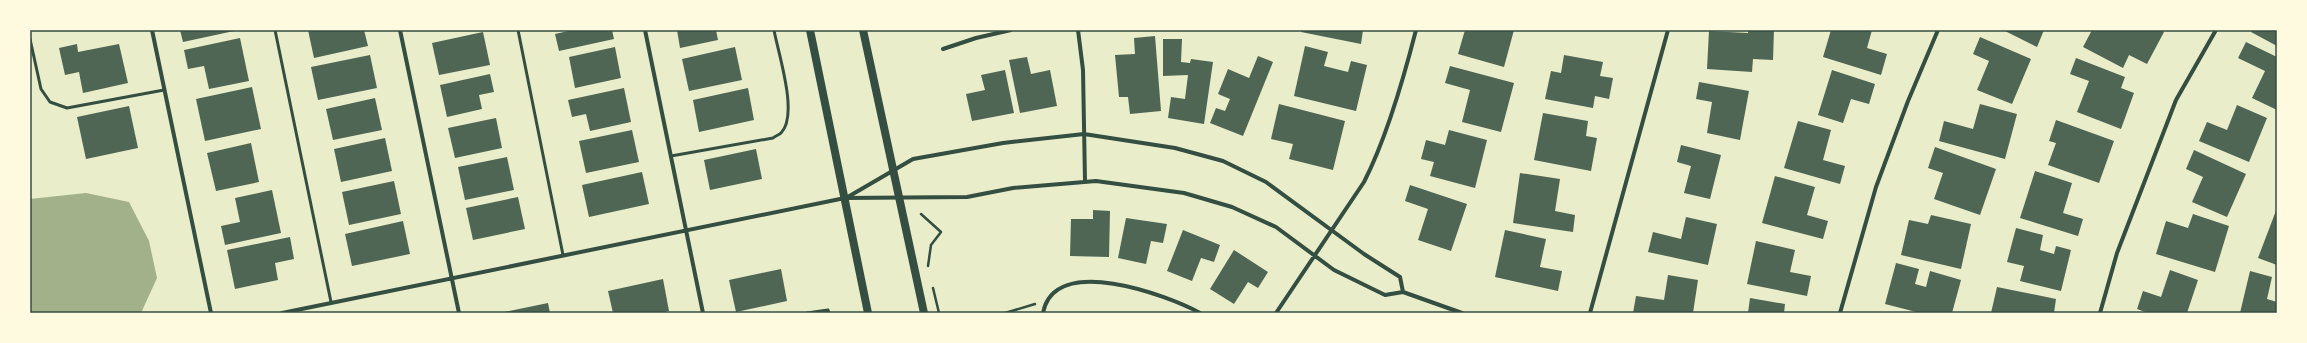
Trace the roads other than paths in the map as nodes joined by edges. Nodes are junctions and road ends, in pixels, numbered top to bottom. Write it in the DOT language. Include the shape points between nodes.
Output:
graph roads {
  1 [pos="152,30"];
  2 [pos="275,30"];
  3 [pos="400,30"];
  4 [pos="518,30"];
  5 [pos="645,30"];
  6 [pos="774,30"];
  7 [pos="810,30"];
  8 [pos="864,30"];
  9 [pos="1011,30"];
  10 [pos="1078,30"];
  11 [pos="1416,30"];
  12 [pos="1668,30"];
  13 [pos="1938,30"];
  14 [pos="2216,30"];
  15 [pos="30,39"];
  16 [pos="943,49"];
  17 [pos="164,90"];
  18 [pos="1084,134"];
  19 [pos="671,156"];
  20 [pos="893,172"];
  21 [pos="1085,181"];
  22 [pos="845,198"];
  23 [pos="898,198"];
  24 [pos="1332,229"];
  25 [pos="686,230"];
  26 [pos="563,255"];
  27 [pos="1313,256"];
  28 [pos="450,277"];
  29 [pos="1403,292"];
  30 [pos="331,302"];
  31 [pos="211,313"];
  32 [pos="282,313"];
  33 [pos="459,313"];
  34 [pos="703,313"];
  35 [pos="807,313"];
  36 [pos="829,313"];
  37 [pos="868,313"];
  38 [pos="924,313"];
  39 [pos="1043,313"];
  40 [pos="1200,313"];
  41 [pos="1276,313"];
  42 [pos="1462,313"];
  43 [pos="1590,313"];
  44 [pos="1840,313"];
  45 [pos="2100,313"];
  1 -- 17 [label="street"];
  2 -- 30 [label="lane"];
  3 -- 28 [label="street"];
  4 -- 26 [label="lane"];
  5 -- 19 [label="street"];
  6 -- 19 [label="lane" via="788,101 787,121 781,133 773,138"];
  7 -- 22 [label="main road"];
  8 -- 20 [label="main road"];
  9 -- 16 [label="street"];
  10 -- 18 [label="street" via="1083,70"];
  11 -- 24 [label="street" via="1409,58 1372,165"];
  12 -- 43 [label="street"];
  13 -- 44 [label="street" via="1876,187"];
  14 -- 45 [label="street" via="2176,100 2117,253"];
  15 -- 17 [label="lane" via="41,88 50,102 67,108"];
  17 -- 31 [label="street"];
  18 -- 20 [label="street" via="1003,143 913,159"];
  18 -- 21 [label="street"];
  18 -- 24 [label="street" via="1175,148 1223,162 1266,182"];
  19 -- 25 [label="street"];
  20 -- 22 [label="street"];
  20 -- 23 [label="main road"];
  21 -- 23 [label="street" via="1013,188 967,197"];
  21 -- 27 [label="street" via="1184,194 1232,207 1276,227"];
  22 -- 23 [label="street"];
  22 -- 25 [label="street"];
  22 -- 37 [label="main road"];
  23 -- 38 [label="main road"];
  24 -- 27 [label="street"];
  24 -- 29 [label="street" via="1400,277"];
  25 -- 26 [label="street"];
  25 -- 34 [label="street"];
  26 -- 28 [label="street"];
  27 -- 29 [label="street" via="1334,270 1384,295"];
  27 -- 41 [label="street"];
  28 -- 30 [label="street"];
  28 -- 33 [label="street"];
  29 -- 42 [label="street"];
  30 -- 32 [label="street"];
  35 -- 36 [label="lane" via="828,310"];
  39 -- 40 [label="street" via="1046,301 1057,290 1070,285 1110,283 1162,295"];
}
